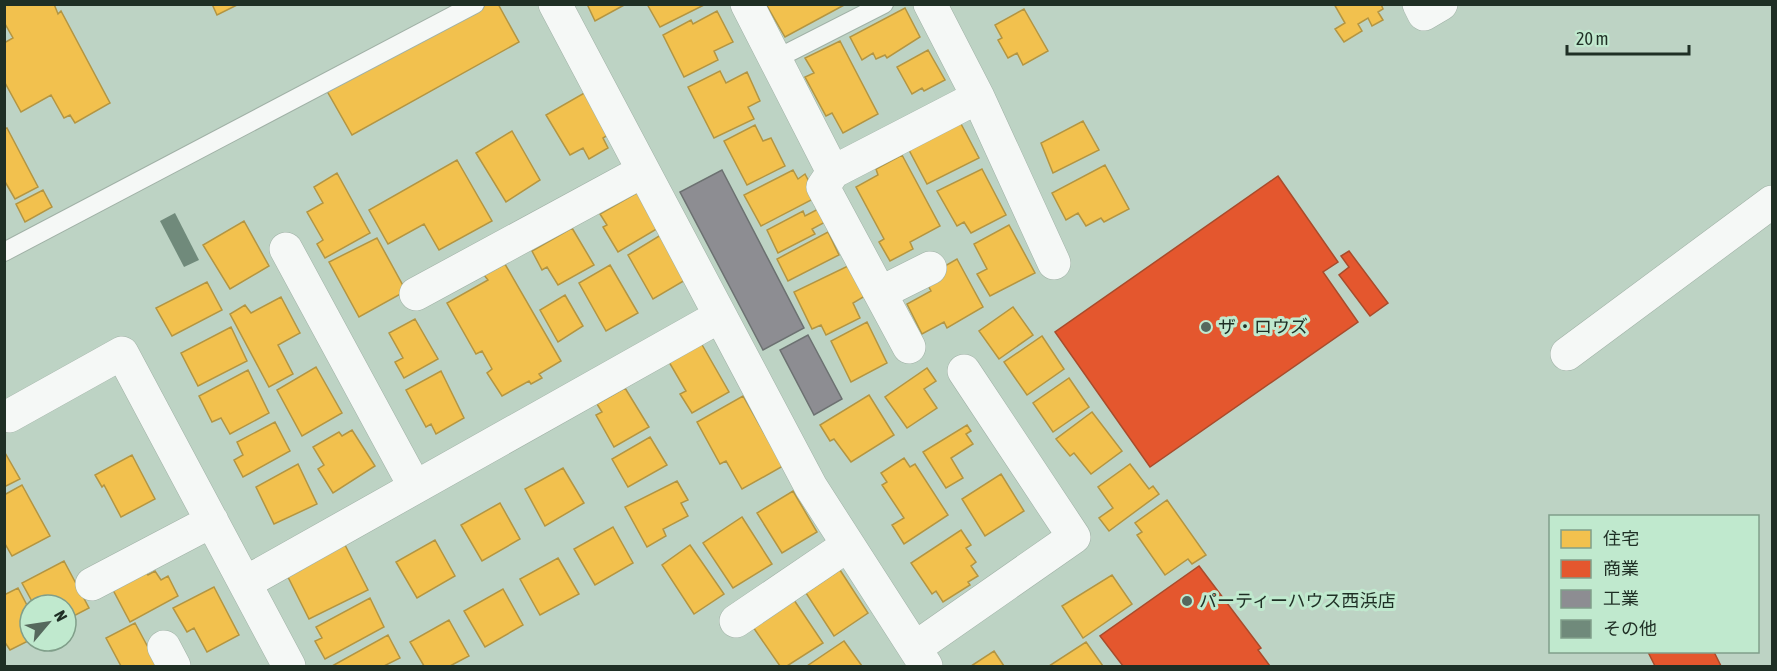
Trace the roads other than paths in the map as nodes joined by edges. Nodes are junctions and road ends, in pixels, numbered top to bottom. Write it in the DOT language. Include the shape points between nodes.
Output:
graph roads {
  1 [pos="475,4"];
  2 [pos="555,4"];
  3 [pos="747,4"];
  4 [pos="884,4"];
  5 [pos="930,4"];
  6 [pos="1419,4"];
  7 [pos="1441,4"];
  8 [pos="776,59"];
  9 [pos="978,97"];
  10 [pos="643,171"];
  11 [pos="833,172"];
  12 [pos="1773,202"];
  13 [pos="286,249"];
  14 [pos="4,252"];
  15 [pos="1054,263"];
  16 [pos="930,268"];
  17 [pos="880,293"];
  18 [pos="416,294"];
  19 [pos="720,316"];
  20 [pos="909,347"];
  21 [pos="1567,354"];
  22 [pos="964,372"];
  23 [pos="9,416"];
  24 [pos="415,487"];
  25 [pos="212,521"];
  26 [pos="848,545"];
  27 [pos="245,583"];
  28 [pos="92,584"];
  29 [pos="736,621"];
  30 [pos="920,657"];
  31 [pos="289,666"];
  1 -- 14 [label="lane"];
  2 -- 10 [label="street"];
  3 -- 8 [label="street"];
  4 -- 8 [label="lane"];
  5 -- 9 [label="street"];
  6 -- 7 [label="street" via="1424,14"];
  8 -- 11 [label="street"];
  9 -- 11 [label="street"];
  9 -- 15 [label="street"];
  10 -- 18 [label="street"];
  10 -- 19 [label="street"];
  11 -- 17 [label="street" via="823,187"];
  12 -- 21 [label="street"];
  13 -- 24 [label="street"];
  16 -- 17 [label="street"];
  17 -- 20 [label="street"];
  19 -- 24 [label="street"];
  19 -- 26 [label="street" via="811,487"];
  22 -- 30 [label="street" via="1074,537"];
  23 -- 25 [label="street" via="122,353"];
  24 -- 27 [label="street"];
  25 -- 27 [label="street"];
  25 -- 28 [label="street"];
  26 -- 29 [label="street"];
  26 -- 30 [label="street"];
  27 -- 31 [label="street"];
}
